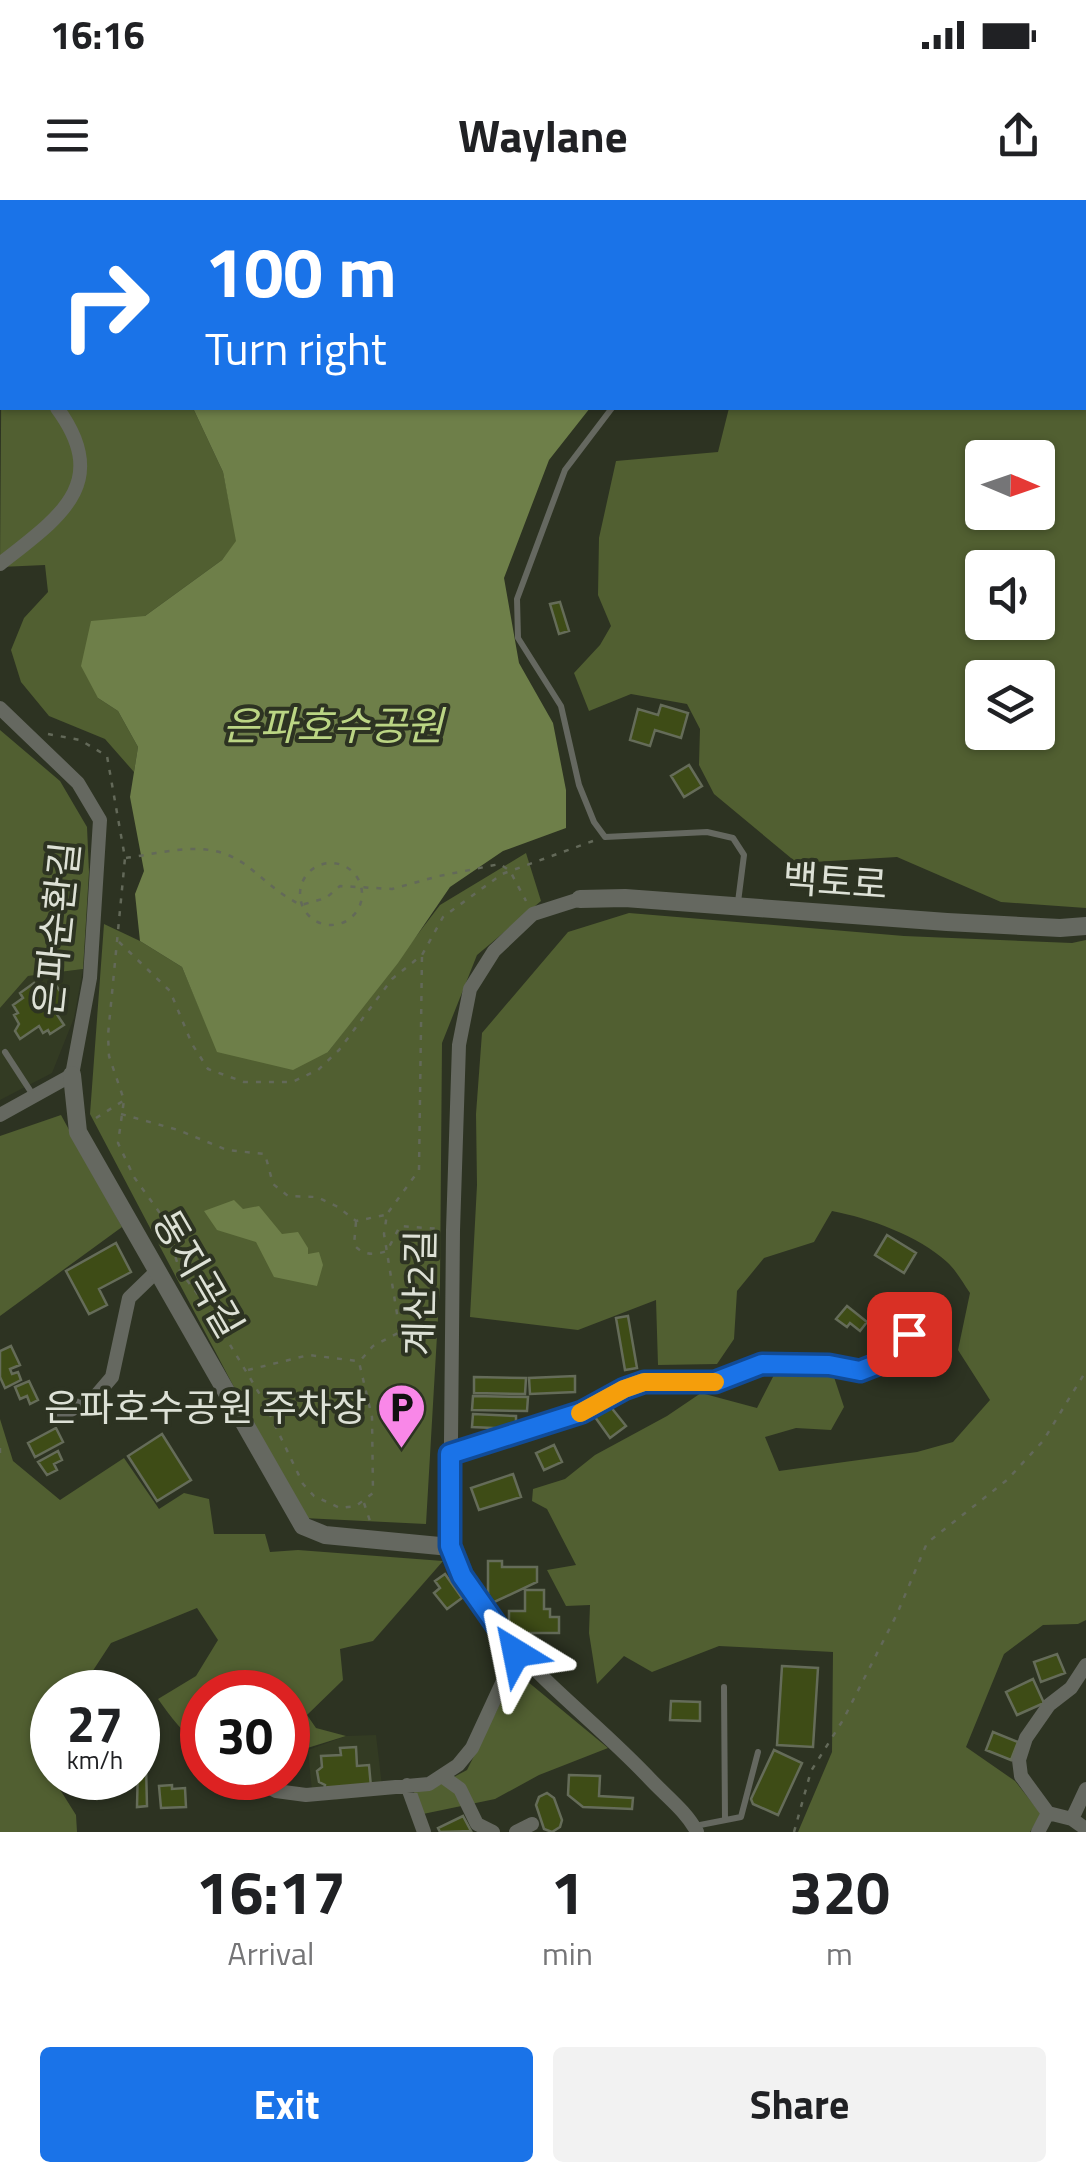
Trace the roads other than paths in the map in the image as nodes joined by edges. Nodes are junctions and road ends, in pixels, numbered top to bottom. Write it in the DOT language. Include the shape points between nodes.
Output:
graph roads {
  1 [pos="58,410"];
  2 [pos="610,410"];
  3 [pos="0,564"];
  4 [pos="0,708"];
  5 [pos="580,899"];
  6 [pos="738,908"];
  7 [pos="1086,926"];
  8 [pos="5,1052"];
  9 [pos="72,1075"];
  10 [pos="33,1096"];
  11 [pos="0,1115"];
  12 [pos="158,1270"];
  13 [pos="909,1334"];
  14 [pos="59,1416"];
  15 [pos="450,1454"];
  16 [pos="450,1546"];
  17 [pos="516,1653"];
  18 [pos="1086,1665"];
  19 [pos="724,1687"];
  20 [pos="758,1752"];
  21 [pos="442,1776"];
  22 [pos="407,1785"];
  23 [pos="1086,1789"];
  24 [pos="310,1796"];
  25 [pos="1048,1813"];
  26 [pos="1072,1819"];
  27 [pos="726,1820"];
  28 [pos="532,1824"];
  29 [pos="696,1829"];
  30 [pos="1086,1829"];
  31 [pos="424,1832"];
  32 [pos="493,1832"];
  33 [pos="516,1832"];
  34 [pos="1038,1832"];
  1 -- 3 [label="street" via="74,432 82,478 50,524"];
  2 -- 6 [label="lane" via="565,470 516,599 518,638 561,706 579,785 605,837 707,832 734,838 744,855"];
  4 -- 9 [label="street, 은파순환길" via="78,782 100,820 90,978"];
  5 -- 6 [label="street, 백토로"];
  5 -- 15 [label="street, 계산2길" via="533,914 494,951 470,989 460,1045"];
  6 -- 7 [label="street, 백토로"];
  8 -- 10 [label="lane"];
  9 -- 10 [label="street"];
  9 -- 12 [label="street, 동지곡길" via="78,1132"];
  10 -- 11 [label="street"];
  12 -- 14 [label="street" via="129,1298 112,1377 94,1398"];
  12 -- 16 [label="street, 동지곡길" via="303,1526 325,1535"];
  13 -- 15 [label="street" via="889,1346 878,1364 860,1371 762,1364 715,1382 644,1382 582,1412"];
  15 -- 16 [label="street, 계산2길"];
  16 -- 17 [label="street, 계산2길" via="462,1576"];
  17 -- 21 [label="street" via="472,1748"];
  17 -- 29 [label="street, 계산2길"];
  18 -- 25 [label="street" via="1026,1738 1019,1760 1021,1776"];
  19 -- 27 [label="lane"];
  20 -- 27 [label="lane" via="741,1817"];
  21 -- 22 [label="street"];
  21 -- 32 [label="street" via="460,1789 477,1824"];
  22 -- 24 [label="street"];
  22 -- 31 [label="street"];
  23 -- 26 [label="street"];
  25 -- 26 [label="street"];
  25 -- 34 [label="street"];
  26 -- 30 [label="street"];
  27 -- 29 [label="lane"];
  28 -- 33 [label="street"];
}
